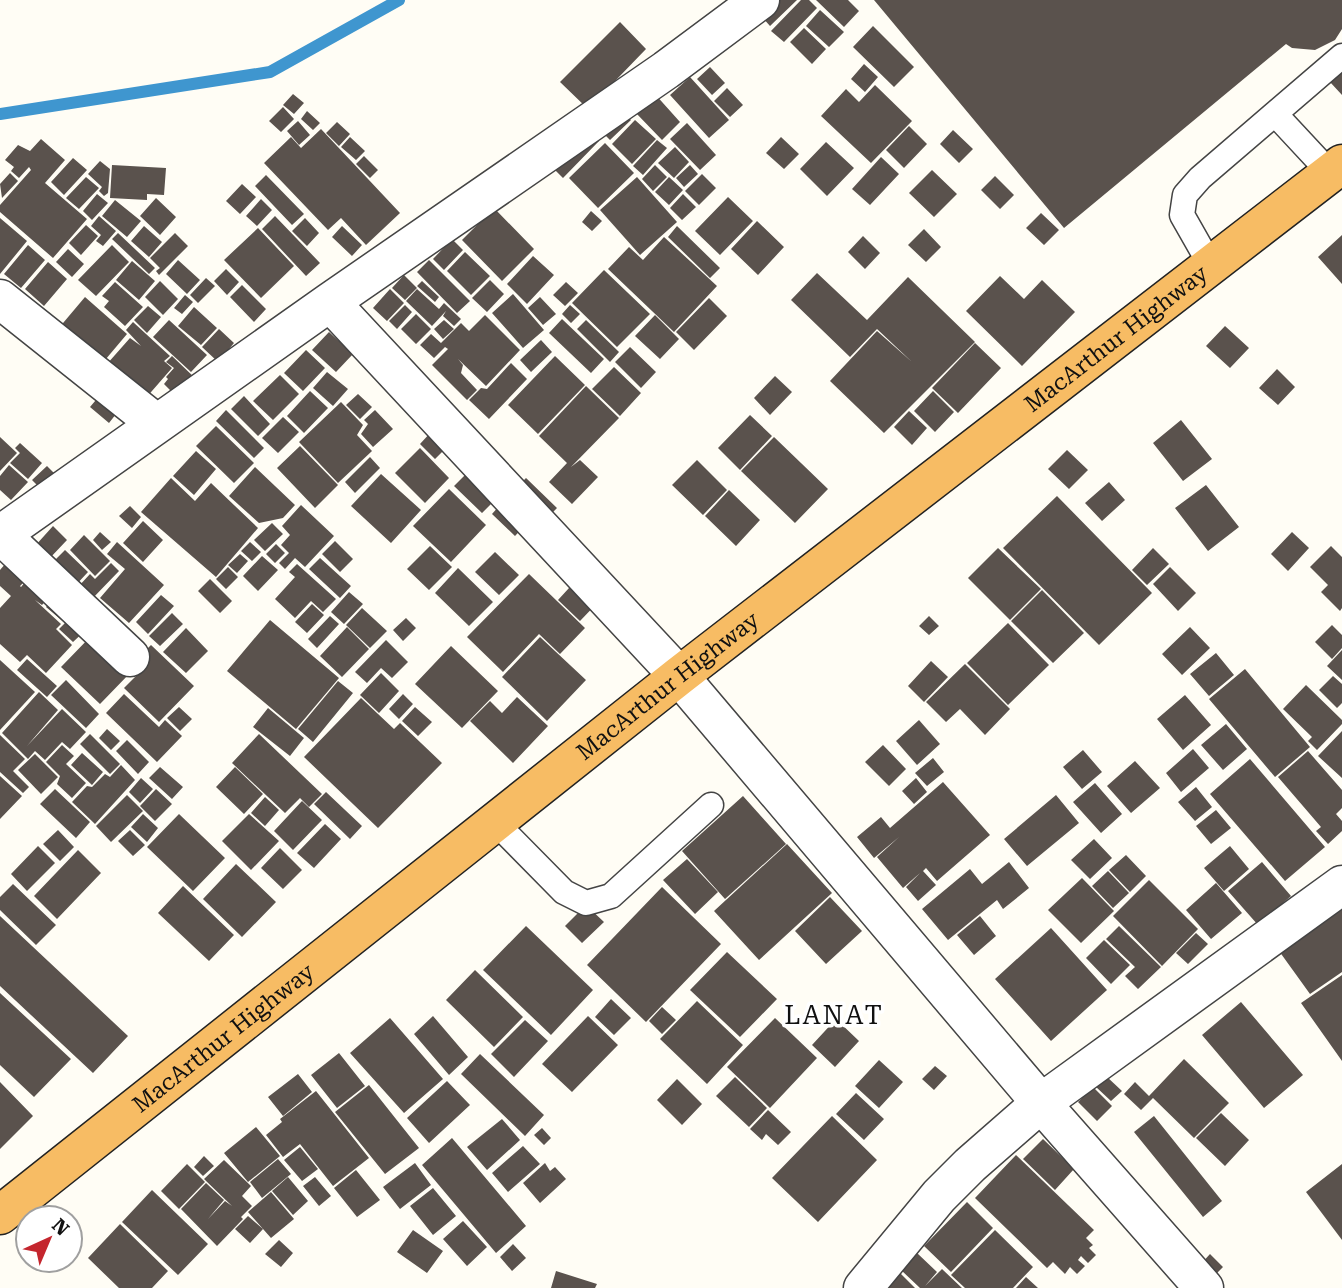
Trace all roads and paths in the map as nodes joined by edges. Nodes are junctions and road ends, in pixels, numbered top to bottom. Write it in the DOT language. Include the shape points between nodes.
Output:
graph roads {
  1 [pos="760,0"];
  2 [pos="1342,56"];
  3 [pos="1276,115"];
  4 [pos="1336,168"];
  5 [pos="1211,266"];
  6 [pos="0,299"];
  7 [pos="330,302"];
  8 [pos="158,424"];
  9 [pos="1,535"];
  10 [pos="130,657"];
  11 [pos="679,676"];
  12 [pos="711,805"];
  13 [pos="495,822"];
  14 [pos="1342,885"];
  15 [pos="1041,1103"];
  16 [pos="0,1215"];
  17 [pos="863,1288"];
  18 [pos="1204,1288"];
  1 -- 7 [label="street" via="666,71"];
  2 -- 3 [label="lane"];
  3 -- 4 [label="lane"];
  3 -- 5 [label="lane" via="1200,177 1185,195 1182,215"];
  4 -- 5 [label="highway, MacArthur Highway"];
  5 -- 11 [label="highway, MacArthur Highway"];
  6 -- 8 [label="street"];
  7 -- 8 [label="street"];
  7 -- 11 [label="street"];
  8 -- 9 [label="street"];
  9 -- 10 [label="street"];
  11 -- 13 [label="highway, MacArthur Highway"];
  11 -- 15 [label="street"];
  12 -- 13 [label="lane" via="611,895 586,903 564,892"];
  13 -- 16 [label="highway, MacArthur Highway"];
  14 -- 15 [label="street"];
  15 -- 17 [label="street" via="939,1196"];
  15 -- 18 [label="street"];
}
